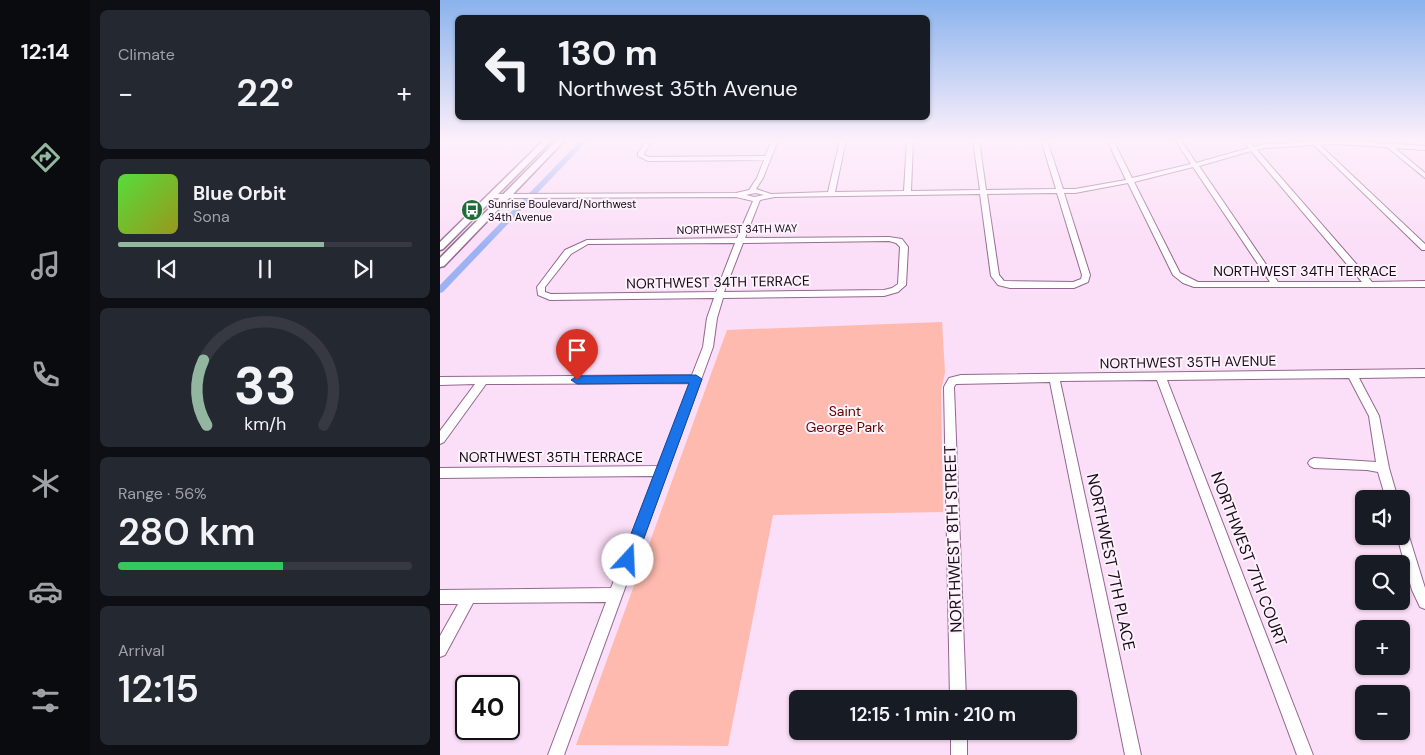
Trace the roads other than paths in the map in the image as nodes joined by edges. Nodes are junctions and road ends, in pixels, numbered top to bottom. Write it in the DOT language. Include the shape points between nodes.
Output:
graph roads {
  1 [pos="513,175"];
  2 [pos="527,175"];
  3 [pos="835,175"];
  4 [pos="909,175"];
  5 [pos="981,175"];
  6 [pos="1055,175"];
  7 [pos="1128,175"];
  8 [pos="1156,175"];
  9 [pos="1202,175"];
  10 [pos="1275,175"];
  11 [pos="1349,175"];
  12 [pos="760,178"];
  13 [pos="1131,182"];
  14 [pos="1060,192"];
  15 [pos="908,193"];
  16 [pos="984,193"];
  17 [pos="831,194"];
  18 [pos="750,195"];
  19 [pos="760,195"];
  20 [pos="492,196"];
  21 [pos="507,196"];
  22 [pos="752,210"];
  23 [pos="740,240"];
  24 [pos="440,247"];
  25 [pos="1425,248"];
  26 [pos="440,264"];
  27 [pos="1370,284"];
  28 [pos="1425,284"];
  29 [pos="1276,285"];
  30 [pos="895,290"];
  31 [pos="541,293"];
  32 [pos="719,296"];
  33 [pos="1425,373"];
  34 [pos="1352,374"];
  35 [pos="1160,376"];
  36 [pos="1054,377"];
  37 [pos="696,379"];
  38 [pos="440,381"];
  39 [pos="483,381"];
  40 [pos="953,381"];
  41 [pos="440,440"];
  42 [pos="1314,463"];
  43 [pos="1383,468"];
  44 [pos="662,471"];
  45 [pos="440,473"];
  46 [pos="1389,490"];
  47 [pos="1406,545"];
  48 [pos="615,595"];
  49 [pos="440,597"];
  50 [pos="469,597"];
  51 [pos="1425,602"];
  52 [pos="440,650"];
  53 [pos="958,690"];
  54 [pos="959,740"];
  55 [pos="556,755"];
  56 [pos="959,755"];
  57 [pos="1133,755"];
  58 [pos="1306,755"];
  1 -- 20 [label="main road"];
  2 -- 21 [label="main road"];
  3 -- 17 [label="street"];
  4 -- 15 [label="street"];
  5 -- 16 [label="street"];
  6 -- 14 [label="street"];
  7 -- 13 [label="street"];
  8 -- 13 [label="street"];
  9 -- 29 [label="street"];
  10 -- 27 [label="street"];
  11 -- 25 [label="street"];
  12 -- 18 [label="street"];
  12 -- 19 [label="street"];
  13 -- 14 [label="street"];
  13 -- 29 [label="street, NORTHWEST 34TH TERRACE" via="1177,275 1196,285"];
  14 -- 16 [label="street"];
  14 -- 16 [label="street" via="1086,275 1085,280 1074,285 1001,283 995,276"];
  15 -- 16 [label="street"];
  15 -- 17 [label="street"];
  17 -- 19 [label="street"];
  18 -- 19 [label="street"];
  18 -- 21 [label="street"];
  18 -- 22 [label="street"];
  19 -- 22 [label="street"];
  20 -- 21 [label="street"];
  20 -- 24 [label="main road"];
  21 -- 26 [label="main road"];
  22 -- 23 [label="street"];
  23 -- 30 [label="street, NORTHWEST 34TH WAY" via="899,241 904,247 902,285"];
  23 -- 31 [label="street, NORTHWEST 34TH WAY" via="587,242 568,252"];
  23 -- 32 [label="street"];
  27 -- 28 [label="street, NORTHWEST 34TH TERRACE"];
  27 -- 29 [label="street, NORTHWEST 34TH TERRACE"];
  30 -- 32 [label="street, NORTHWEST 34TH TERRACE" via="884,293"];
  31 -- 32 [label="street, NORTHWEST 34TH TERRACE" via="550,297"];
  32 -- 37 [label="street" via="708,347"];
  33 -- 34 [label="street, NORTHWEST 35TH AVENUE"];
  34 -- 35 [label="street, NORTHWEST 35TH AVENUE"];
  34 -- 43 [label="street" via="1374,416"];
  35 -- 36 [label="street, NORTHWEST 35TH AVENUE"];
  35 -- 58 [label="street, NORTHWEST 7TH COURT"];
  36 -- 40 [label="street, NORTHWEST 35TH AVENUE"];
  36 -- 57 [label="street, NORTHWEST 7TH PLACE"];
  37 -- 39 [label="street"];
  37 -- 44 [label="street"];
  38 -- 39 [label="street"];
  39 -- 41 [label="street"];
  40 -- 53 [label="street, NORTHWEST 8TH STREET" via="949,387"];
  42 -- 43 [label="street"];
  43 -- 46 [label="street"];
  44 -- 45 [label="street, NORTHWEST 35TH TERRACE"];
  44 -- 48 [label="street"];
  47 -- 51 [label="street"];
  48 -- 50 [label="street"];
  48 -- 55 [label="street"];
  49 -- 50 [label="street"];
  50 -- 52 [label="street"];
  54 -- 56 [label="street"];
}
